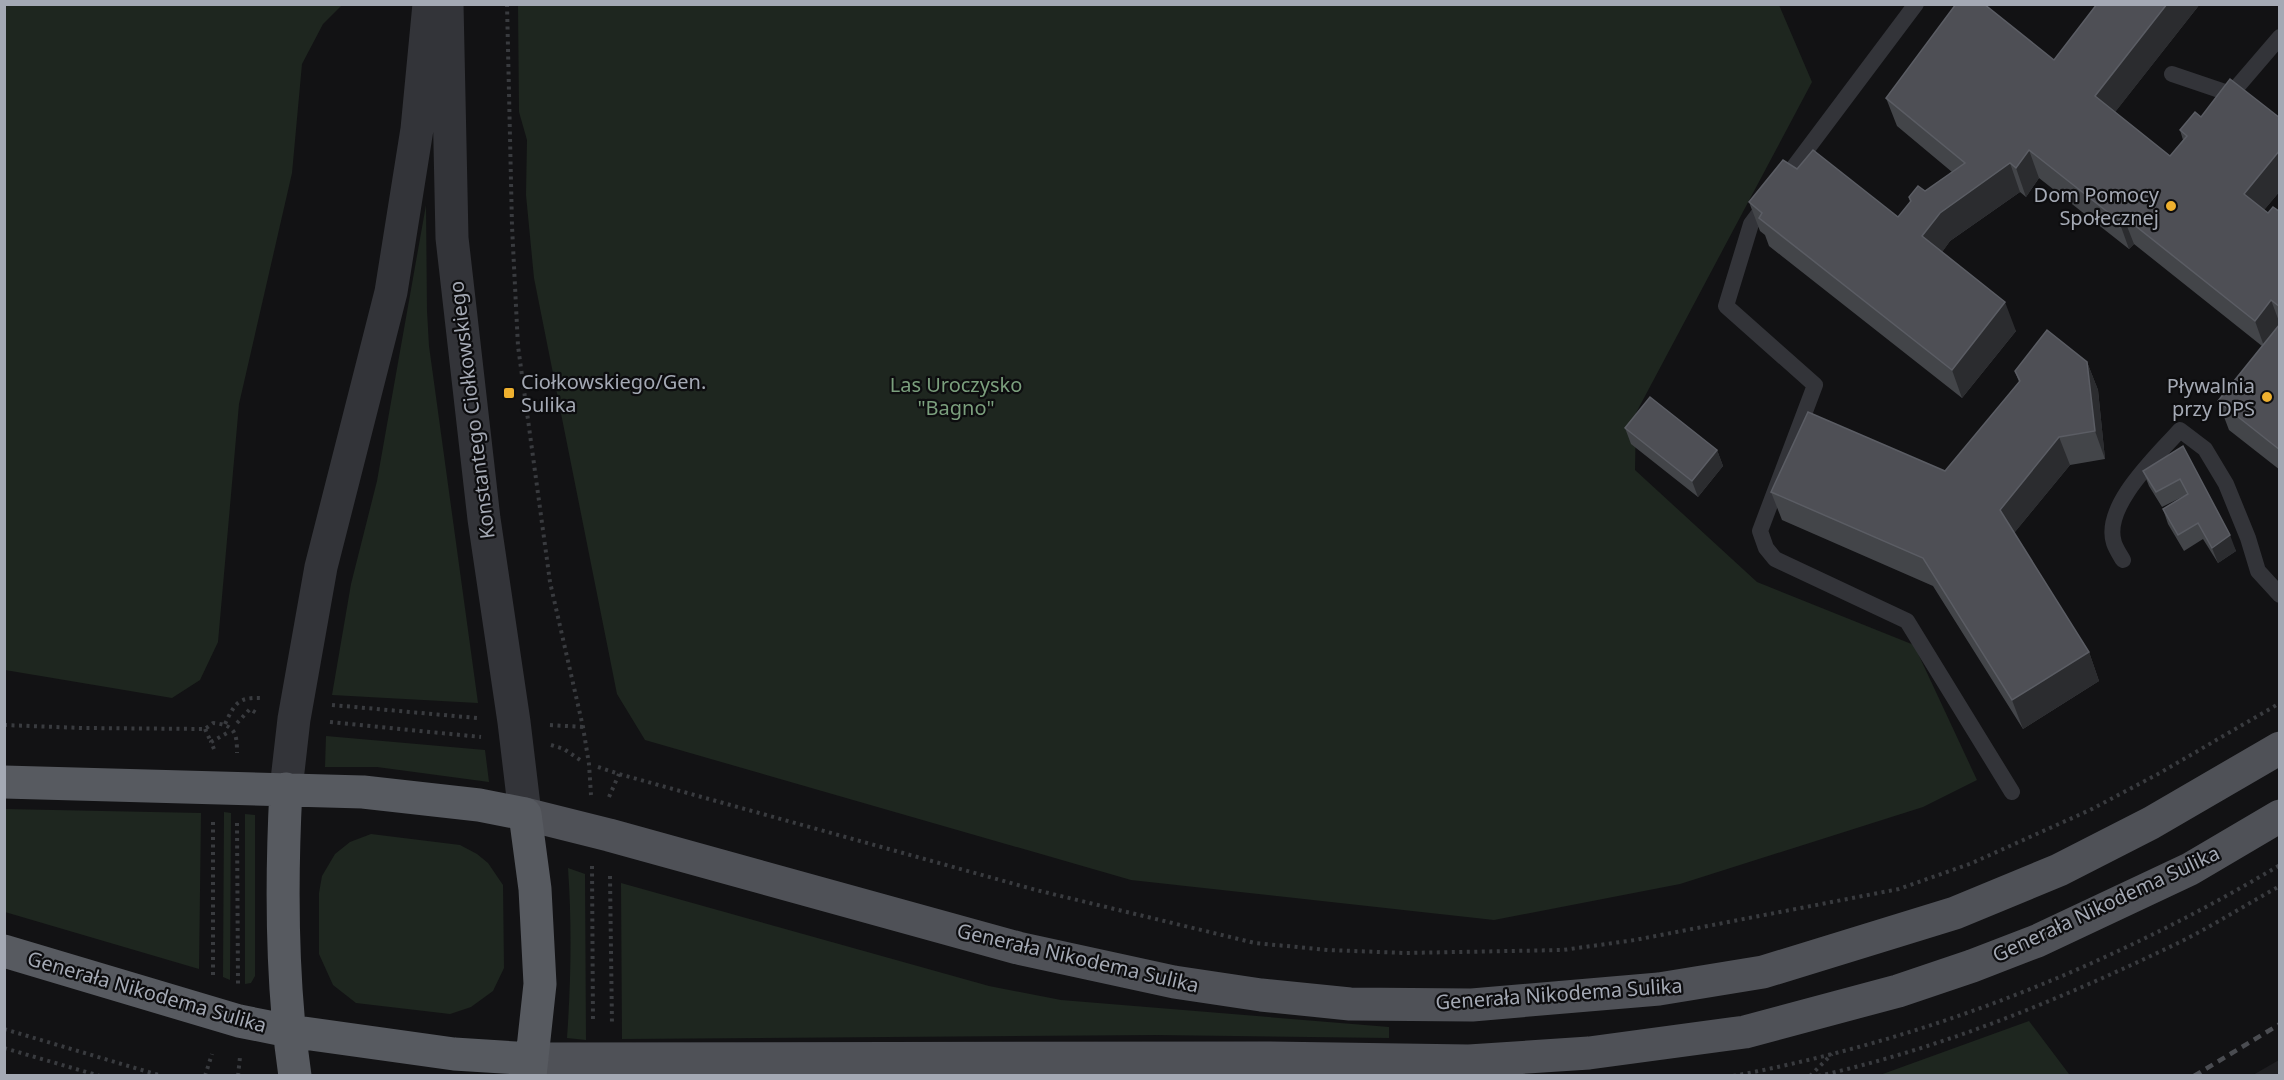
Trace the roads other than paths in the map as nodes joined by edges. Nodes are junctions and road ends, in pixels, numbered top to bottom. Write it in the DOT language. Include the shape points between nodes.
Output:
graph roads {
  1 [pos="429,4"];
  2 [pos="447,4"];
  3 [pos="1916,4"];
  4 [pos="2280,37"];
  5 [pos="2172,75"];
  6 [pos="2123,560"];
  7 [pos="2280,595"];
  8 [pos="2280,748"];
  9 [pos="4,782"];
  10 [pos="286,789"];
  11 [pos="2012,792"];
  12 [pos="525,814"];
  13 [pos="2280,816"];
  14 [pos="4,951"];
  15 [pos="289,1032"];
  16 [pos="531,1067"];
  17 [pos="296,1076"];
  1 -- 10 [label="street" via="417,129 390,292 321,567"];
  2 -- 12 [label="street, Konstantego Ciołkowskiego" via="452,238 484,519"];
  3 -- 11 [label="lane" via="1751,224 1726,306 1815,385 1760,531 1766,548 1775,559 1907,621"];
  4 -- 5 [label="lane" via="2231,94"];
  6 -- 7 [label="lane" via="2114,542 2114,517 2133,483 2180,430 2205,449 2226,484 2258,571"];
  8 -- 12 [label="main road, Generała Nikodema Sulika" via="2151,823 2059,870 1955,913 1763,972 1659,990 1472,1005 1350,1004 1174,982 1018,948"];
  9 -- 10 [label="highway"];
  10 -- 12 [label="highway" via="417,796"];
  10 -- 15 [label="highway" via="283,930"];
  12 -- 16 [label="highway" via="535,889 540,984"];
  13 -- 16 [label="main road, Generała Nikodema Sulika" via="2190,868 2037,941 1898,991 1745,1032 1589,1053 1469,1060 1212,1058"];
  14 -- 15 [label="highway, Generała Nikodema Sulika" via="239,1021"];
  15 -- 16 [label="highway, Generała Nikodema Sulika"];
  15 -- 17 [label="highway"];
}
